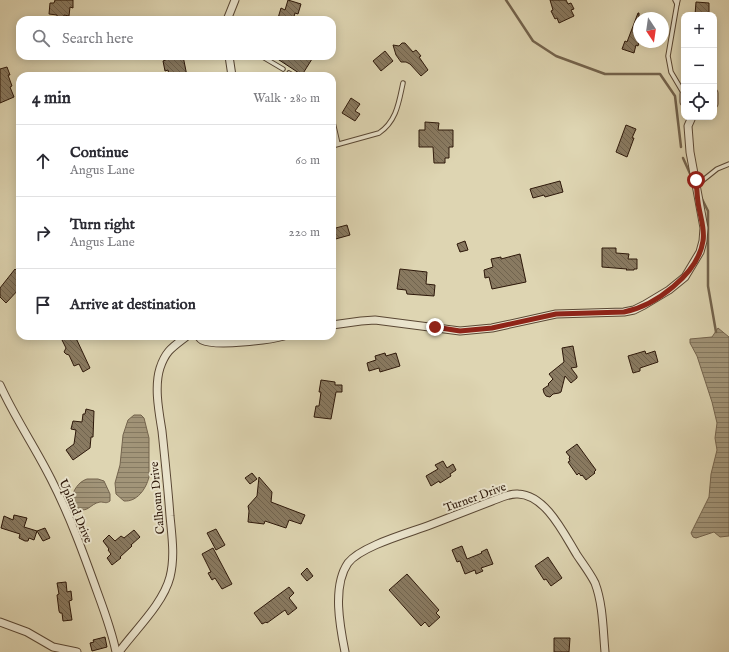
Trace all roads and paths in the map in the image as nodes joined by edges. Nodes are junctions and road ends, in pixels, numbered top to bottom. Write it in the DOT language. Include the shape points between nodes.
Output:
graph roads {
  1 [pos="235,0"];
  2 [pos="677,1"];
  3 [pos="229,16"];
  4 [pos="230,60"];
  5 [pos="268,60"];
  6 [pos="283,69"];
  7 [pos="231,72"];
  8 [pos="403,83"];
  9 [pos="681,89"];
  10 [pos="691,120"];
  11 [pos="336,135"];
  12 [pos="338,144"];
  13 [pos="729,164"];
  14 [pos="696,185"];
  15 [pos="336,324"];
  16 [pos="181,340"];
  17 [pos="201,340"];
  18 [pos="268,340"];
  19 [pos="0,385"];
  20 [pos="0,622"];
  21 [pos="77,652"];
  22 [pos="117,652"];
  23 [pos="345,652"];
  24 [pos="605,652"];
  1 -- 3 [label="street"];
  2 -- 9 [label="lane" via="668,56 671,72"];
  4 -- 7 [label="street"];
  5 -- 6 [label="lane"];
  8 -- 12 [label="lane" via="395,116 385,129"];
  10 -- 14 [label="street" via="688,126 690,152"];
  11 -- 12 [label="lane"];
  13 -- 14 [label="lane" via="717,169"];
  14 -- 15 [label="street" via="704,228 700,252 685,277 669,290 634,310 556,314 492,328 460,331 375,320"];
  16 -- 22 [label="street, Calhoun Drive" via="170,348 158,379 173,550 169,579 165,591 148,616"];
  17 -- 18 [label="street" via="217,343"];
  19 -- 22 [label="street, Upland Drive" via="65,509 95,585"];
  20 -- 21 [label="street" via="27,632 53,647"];
  23 -- 24 [label="street, Turner Drive" via="339,596 348,563 367,549 517,493 533,497 548,510 594,583 601,611"];
}
